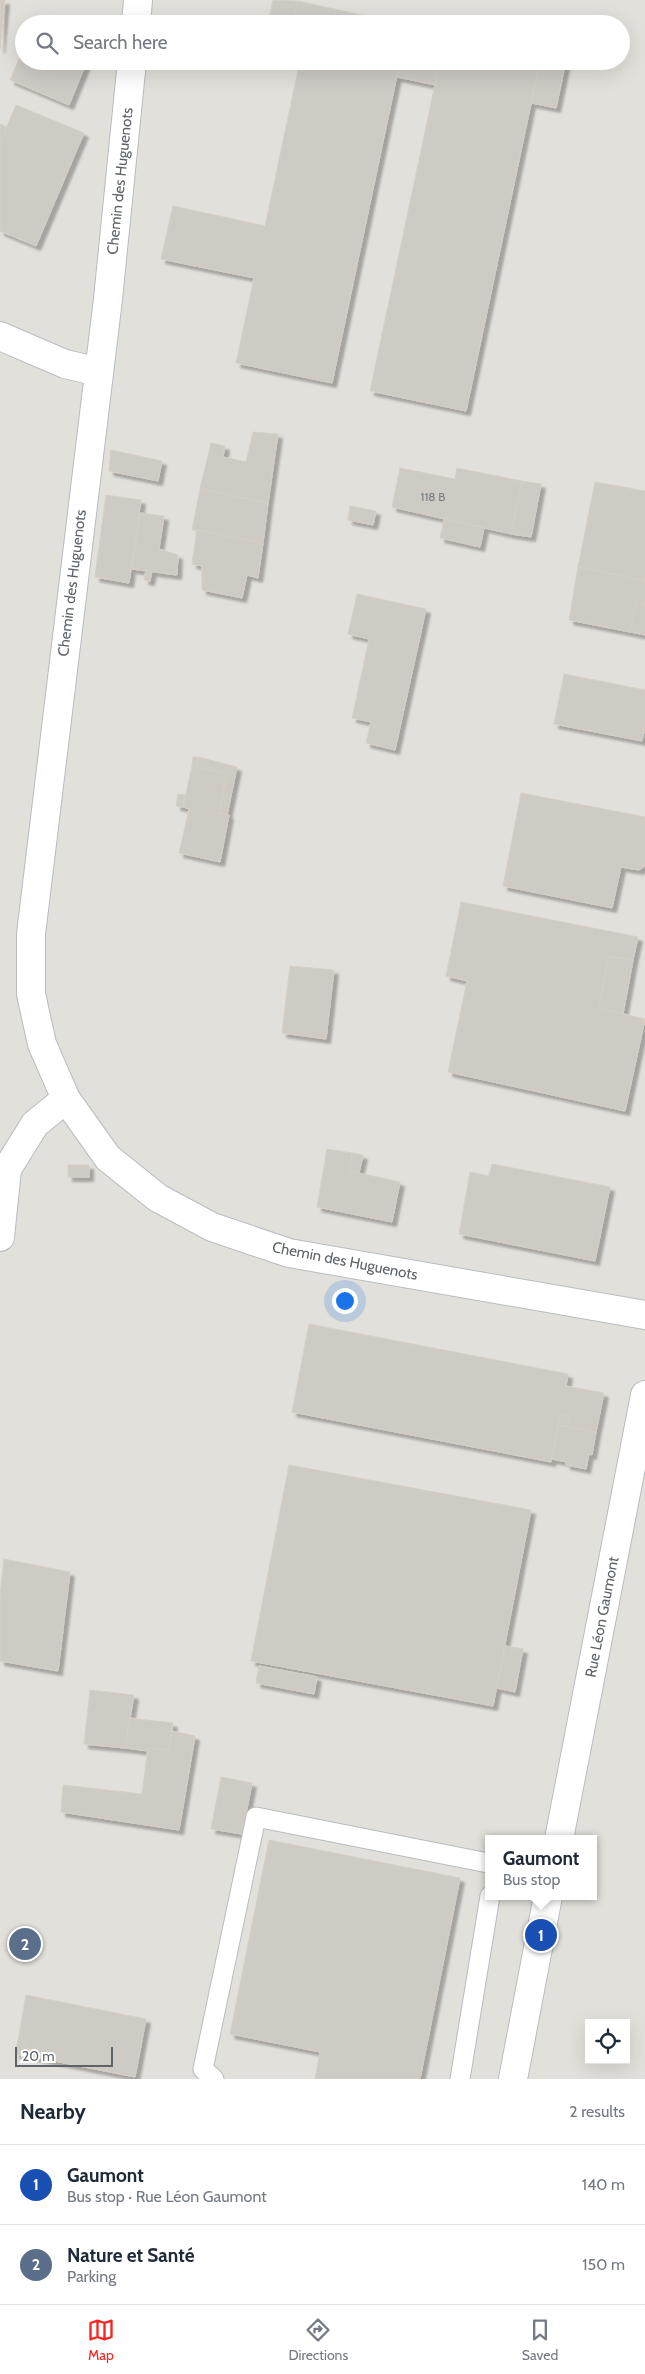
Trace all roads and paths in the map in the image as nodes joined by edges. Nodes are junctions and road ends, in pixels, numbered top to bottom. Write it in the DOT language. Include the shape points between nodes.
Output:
graph roads {
  1 [pos="138,0"];
  2 [pos="137,15"];
  3 [pos="131,70"];
  4 [pos="0,336"];
  5 [pos="98,372"];
  6 [pos="66,1099"];
  7 [pos="0,1237"];
  8 [pos="645,1315"];
  9 [pos="645,1394"];
  10 [pos="560,1835"];
  11 [pos="485,1862"];
  12 [pos="489,1900"];
  13 [pos="547,1900"];
  14 [pos="214,2079"];
  15 [pos="460,2079"];
  16 [pos="513,2079"];
  1 -- 2 [label="street"];
  3 -- 5 [label="street, Chemin des Huguenots"];
  4 -- 5 [label="street" via="64,364"];
  5 -- 6 [label="street, Chemin des Huguenots" via="31,934 30,994 42,1044"];
  6 -- 7 [label="street" via="35,1124 7,1169"];
  6 -- 8 [label="street, Chemin des Huguenots" via="108,1158 158,1198 212,1228 289,1252"];
  9 -- 10 [label="street, Rue Léon Gaumont"];
  11 -- 14 [label="lane" via="256,1817 203,2069"];
  12 -- 15 [label="lane"];
  13 -- 16 [label="street"];
}
